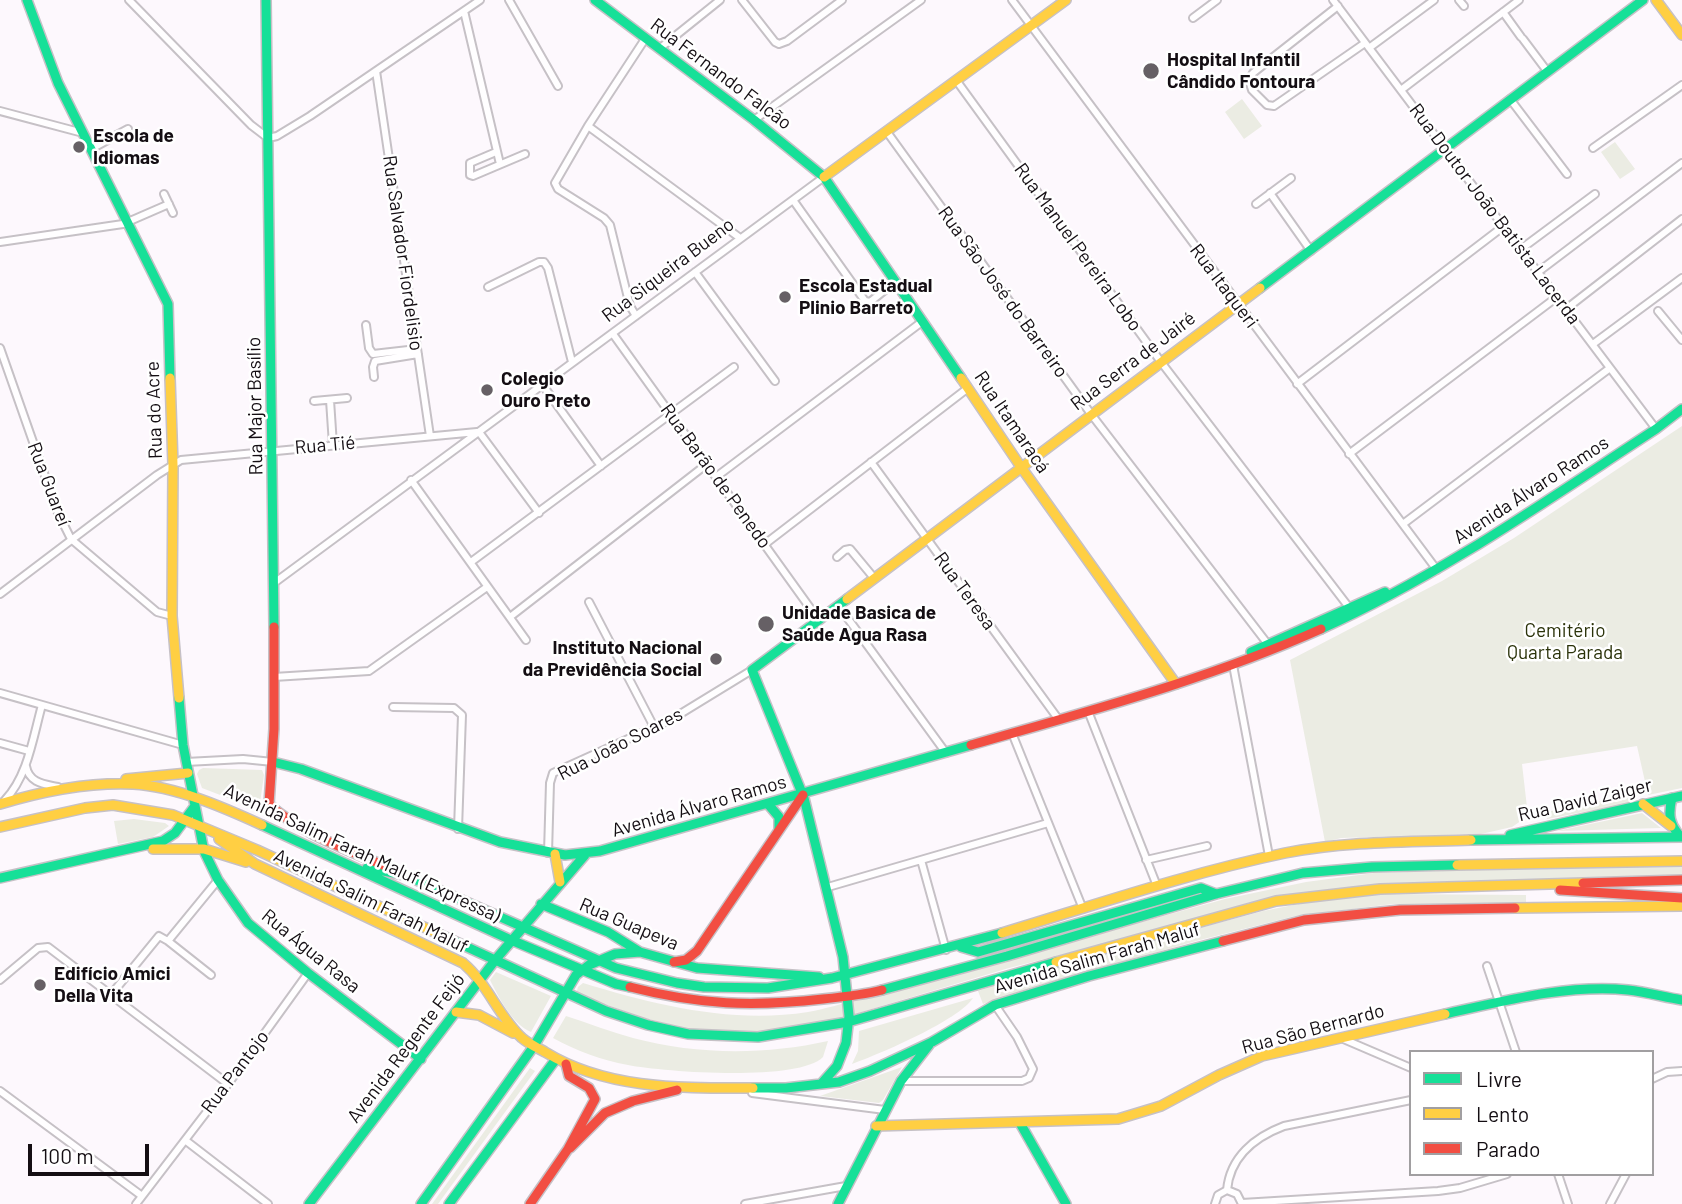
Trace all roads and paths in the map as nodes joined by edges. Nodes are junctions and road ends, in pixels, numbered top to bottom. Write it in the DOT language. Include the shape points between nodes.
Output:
graph roads {
  1 [pos="27,0"];
  2 [pos="129,0"];
  3 [pos="266,0"];
  4 [pos="480,0"];
  5 [pos="509,0"];
  6 [pos="595,0"];
  7 [pos="720,0"];
  8 [pos="742,0"];
  9 [pos="842,0"];
  10 [pos="920,0"];
  11 [pos="1012,0"];
  12 [pos="1066,0"];
  13 [pos="1217,0"];
  14 [pos="1434,0"];
  15 [pos="1520,0"];
  16 [pos="1643,0"];
  17 [pos="1656,0"];
  18 [pos="1336,3"];
  19 [pos="464,11"];
  20 [pos="1503,12"];
  21 [pos="1193,18"];
  22 [pos="1031,26"];
  23 [pos="1682,34"];
  24 [pos="645,38"];
  25 [pos="1367,45"];
  26 [pos="659,49"];
  27 [pos="376,71"];
  28 [pos="1547,71"];
  29 [pos="956,80"];
  30 [pos="1682,85"];
  31 [pos="558,86"];
  32 [pos="1401,90"];
  33 [pos="1510,99"];
  34 [pos="0,112"];
  35 [pos="754,120"];
  36 [pos="588,126"];
  37 [pos="128,129"];
  38 [pos="887,132"];
  39 [pos="83,133"];
  40 [pos="268,138"];
  41 [pos="1445,148"];
  42 [pos="1593,148"];
  43 [pos="91,149"];
  44 [pos="496,152"];
  45 [pos="525,154"];
  46 [pos="1682,163"];
  47 [pos="500,164"];
  48 [pos="1567,174"];
  49 [pos="824,177"];
  50 [pos="1291,178"];
  51 [pos="1270,193"];
  52 [pos="164,194"];
  53 [pos="1595,194"];
  54 [pos="793,200"];
  55 [pos="169,204"];
  56 [pos="1256,204"];
  57 [pos="173,213"];
  58 [pos="1682,219"];
  59 [pos="129,223"];
  60 [pos="1504,226"];
  61 [pos="740,238"];
  62 [pos="0,242"];
  63 [pos="1521,249"];
  64 [pos="1311,251"];
  65 [pos="695,272"];
  66 [pos="1538,272"];
  67 [pos="1682,278"];
  68 [pos="896,281"];
  69 [pos="488,287"];
  70 [pos="1557,297"];
  71 [pos="1238,305"];
  72 [pos="1566,309"];
  73 [pos="1658,311"];
  74 [pos="636,316"];
  75 [pos="922,321"];
  76 [pos="366,325"];
  77 [pos="613,334"];
  78 [pos="1682,341"];
  79 [pos="1593,344"];
  80 [pos="0,348"];
  81 [pos="417,352"];
  82 [pos="572,362"];
  83 [pos="1161,362"];
  84 [pos="734,367"];
  85 [pos="1610,368"];
  86 [pos="374,377"];
  87 [pos="775,381"];
  88 [pos="542,384"];
  89 [pos="1297,384"];
  90 [pos="968,388"];
  91 [pos="347,398"];
  92 [pos="330,400"];
  93 [pos="314,401"];
  94 [pos="1682,409"];
  95 [pos="670,413"];
  96 [pos="1091,414"];
  97 [pos="1656,429"];
  98 [pos="479,432"];
  99 [pos="446,434"];
  100 [pos="430,436"];
  101 [pos="333,445"];
  102 [pos="273,450"];
  103 [pos="450,452"];
  104 [pos="1349,454"];
  105 [pos="872,462"];
  106 [pos="707,464"];
  107 [pos="173,465"];
  108 [pos="601,466"];
  109 [pos="1021,467"];
  110 [pos="716,477"];
  111 [pos="411,480"];
  112 [pos="539,513"];
  113 [pos="1403,524"];
  114 [pos="928,538"];
  115 [pos="71,539"];
  116 [pos="765,544"];
  117 [pos="837,557"];
  118 [pos="471,562"];
  119 [pos="274,564"];
  120 [pos="292,570"];
  121 [pos="1437,570"];
  122 [pos="874,578"];
  123 [pos="274,583"];
  124 [pos="487,587"];
  125 [pos="0,594"];
  126 [pos="589,602"];
  127 [pos="838,604"];
  128 [pos="1352,611"];
  129 [pos="172,616"];
  130 [pos="510,617"];
  131 [pos="818,619"];
  132 [pos="526,640"];
  133 [pos="1271,648"];
  134 [pos="1233,665"];
  135 [pos="1218,669"];
  136 [pos="752,670"];
  137 [pos="274,677"];
  138 [pos="1176,684"];
  139 [pos="0,693"];
  140 [pos="42,705"];
  141 [pos="393,707"];
  142 [pos="1088,710"];
  143 [pos="1059,720"];
  144 [pos="654,727"];
  145 [pos="1012,733"];
  146 [pos="0,743"];
  147 [pos="183,745"];
  148 [pos="29,751"];
  149 [pos="946,753"];
  150 [pos="186,762"];
  151 [pos="273,762"];
  152 [pos="26,765"];
  153 [pos="188,773"];
  154 [pos="116,783"];
  155 [pos="62,788"];
  156 [pos="803,794"];
  157 [pos="1677,797"];
  158 [pos="195,802"];
  159 [pos="1,804"];
  160 [pos="768,804"];
  161 [pos="1643,804"];
  162 [pos="274,810"];
  163 [pos="185,819"];
  164 [pos="1048,823"];
  165 [pos="198,825"];
  166 [pos="1671,826"];
  167 [pos="0,827"];
  168 [pos="458,829"];
  169 [pos="779,831"];
  170 [pos="1681,837"];
  171 [pos="1495,839"];
  172 [pos="1207,846"];
  173 [pos="141,848"];
  174 [pos="204,849"];
  175 [pos="551,853"];
  176 [pos="584,855"];
  177 [pos="1269,856"];
  178 [pos="921,860"];
  179 [pos="1146,860"];
  180 [pos="1682,861"];
  181 [pos="255,864"];
  182 [pos="349,864"];
  183 [pos="405,875"];
  184 [pos="0,878"];
  185 [pos="218,880"];
  186 [pos="1682,880"];
  187 [pos="560,882"];
  188 [pos="1157,886"];
  189 [pos="1482,886"];
  190 [pos="828,887"];
  191 [pos="1216,894"];
  192 [pos="1682,898"];
  193 [pos="541,904"];
  194 [pos="1682,906"];
  195 [pos="1083,909"];
  196 [pos="521,928"];
  197 [pos="511,940"];
  198 [pos="168,941"];
  199 [pos="960,946"];
  200 [pos="946,950"];
  201 [pos="640,952"];
  202 [pos="496,959"];
  203 [pos="596,961"];
  204 [pos="673,962"];
  205 [pos="1487,966"];
  206 [pos="581,970"];
  207 [pos="308,973"];
  208 [pos="848,974"];
  209 [pos="211,975"];
  210 [pos="832,978"];
  211 [pos="0,980"];
  212 [pos="480,980"];
  213 [pos="566,994"];
  214 [pos="110,996"];
  215 [pos="848,998"];
  216 [pos="1682,1000"];
  217 [pos="1500,1003"];
  218 [pos="995,1005"];
  219 [pos="456,1012"];
  220 [pos="848,1022"];
  221 [pos="1340,1037"];
  222 [pos="523,1039"];
  223 [pos="932,1042"];
  224 [pos="534,1046"];
  225 [pos="1515,1050"];
  226 [pos="421,1059"];
  227 [pos="556,1059"];
  228 [pos="566,1064"];
  229 [pos="1409,1067"];
  230 [pos="1682,1071"];
  231 [pos="1654,1078"];
  232 [pos="901,1081"];
  233 [pos="228,1084"];
  234 [pos="818,1086"];
  235 [pos="683,1088"];
  236 [pos="722,1090"];
  237 [pos="0,1091"];
  238 [pos="1409,1100"];
  239 [pos="885,1110"];
  240 [pos="1020,1123"];
  241 [pos="876,1126"];
  242 [pos="185,1140"];
  243 [pos="568,1149"];
  244 [pos="1500,1176"];
  245 [pos="1559,1176"];
  246 [pos="1625,1176"];
  247 [pos="846,1186"];
  248 [pos="1227,1190"];
  249 [pos="142,1196"];
  250 [pos="1242,1203"];
  251 [pos="136,1204"];
  252 [pos="268,1204"];
  253 [pos="309,1204"];
  254 [pos="421,1204"];
  255 [pos="449,1204"];
  256 [pos="530,1204"];
  257 [pos="745,1204"];
  258 [pos="838,1204"];
  259 [pos="1066,1204"];
  260 [pos="1214,1204"];
  261 [pos="1568,1204"];
  262 [pos="1610,1204"];
  1 -- 39 [label="main road, Rua do Acre" via="58,83"];
  2 -- 40 [label="street"];
  3 -- 40 [label="main road, Rua Major Basílio"];
  4 -- 19 [label="street"];
  5 -- 31 [label="street"];
  6 -- 24 [label="main road, Rua Fernando Falcão"];
  7 -- 26 [label="street"];
  8 -- 9 [label="street" via="779,44"];
  10 -- 35 [label="street"];
  11 -- 22 [label="street, Rua Itaqueri"];
  12 -- 22 [label="main road, Rua Siqueira Bueno"];
  13 -- 21 [label="street"];
  14 -- 25 [label="street"];
  15 -- 20 [label="street"];
  16 -- 28 [label="main road, Rua Serra de Jairé"];
  17 -- 23 [label="main road"];
  18 -- 25 [label="street, Rua Doutor João Batista Lacerda"];
  18 -- 25 [label="street" via="1250,77 1250,87 1267,105 1274,106"];
  19 -- 27 [label="street"];
  19 -- 44 [label="street"];
  20 -- 28 [label="street"];
  20 -- 32 [label="street"];
  22 -- 29 [label="main road, Rua Siqueira Bueno"];
  22 -- 71 [label="street, Rua Itaqueri"];
  24 -- 26 [label="main road, Rua Fernando Falcão"];
  24 -- 36 [label="street"];
  25 -- 32 [label="street, Rua Doutor João Batista Lacerda"];
  26 -- 35 [label="main road, Rua Fernando Falcão"];
  27 -- 40 [label="street"];
  27 -- 81 [label="street, Rua Salvador Fiordelisio"];
  28 -- 33 [label="main road, Rua Serra de Jairé"];
  29 -- 38 [label="main road, Rua Siqueira Bueno"];
  29 -- 83 [label="street, Rua Manuel Pereira Lobo"];
  30 -- 42 [label="street"];
  32 -- 41 [label="street, Rua Doutor João Batista Lacerda"];
  33 -- 41 [label="main road, Rua Serra de Jairé"];
  33 -- 48 [label="street"];
  34 -- 39 [label="street"];
  35 -- 49 [label="main road, Rua Fernando Falcão"];
  36 -- 61 [label="street"];
  36 -- 74 [label="street" via="555,183 610,225"];
  37 -- 43 [label="street"];
  38 -- 49 [label="main road, Rua Siqueira Bueno"];
  38 -- 96 [label="street, Rua São José do Barreiro"];
  39 -- 43 [label="main road, Rua do Acre"];
  40 -- 102 [label="main road, Rua Major Basílio"];
  41 -- 60 [label="street, Rua Doutor João Batista Lacerda"];
  41 -- 64 [label="main road, Rua Serra de Jairé"];
  43 -- 59 [label="main road, Rua do Acre"];
  44 -- 47 [label="street"];
  44 -- 47 [label="street" via="470,163 470,175"];
  45 -- 47 [label="street"];
  46 -- 66 [label="street"];
  49 -- 54 [label="street, Rua Siqueira Bueno"];
  49 -- 68 [label="main road, Rua Itamaracá"];
  50 -- 51 [label="street"];
  51 -- 56 [label="street"];
  51 -- 64 [label="street"];
  52 -- 55 [label="street"];
  53 -- 63 [label="street"];
  54 -- 61 [label="street, Rua Siqueira Bueno"];
  54 -- 68 [label="street" via="865,301 870,302"];
  55 -- 57 [label="street"];
  55 -- 59 [label="street"];
  58 -- 72 [label="street"];
  59 -- 62 [label="street"];
  59 -- 107 [label="main road, Rua do Acre" via="168,304"];
  60 -- 63 [label="street, Rua Doutor João Batista Lacerda"];
  60 -- 89 [label="street"];
  61 -- 65 [label="street, Rua Siqueira Bueno"];
  63 -- 66 [label="street, Rua Doutor João Batista Lacerda"];
  64 -- 71 [label="main road, Rua Serra de Jairé"];
  65 -- 74 [label="street, Rua Siqueira Bueno"];
  65 -- 87 [label="street"];
  66 -- 70 [label="street, Rua Doutor João Batista Lacerda"];
  67 -- 79 [label="street"];
  68 -- 75 [label="main road, Rua Itamaracá"];
  69 -- 82 [label="street" via="544,262"];
  70 -- 72 [label="street, Rua Doutor João Batista Lacerda"];
  70 -- 104 [label="street"];
  71 -- 83 [label="main road, Rua Serra de Jairé"];
  71 -- 89 [label="street, Rua Itaqueri"];
  72 -- 79 [label="street, Rua Doutor João Batista Lacerda"];
  73 -- 78 [label="street"];
  74 -- 77 [label="street, Rua Siqueira Bueno"];
  75 -- 90 [label="main road, Rua Itamaracá"];
  75 -- 110 [label="street"];
  76 -- 81 [label="street" via="373,354"];
  77 -- 82 [label="street, Rua Siqueira Bueno"];
  77 -- 95 [label="street, Rua Barão de Penedo"];
  79 -- 85 [label="street, Rua Doutor João Batista Lacerda"];
  80 -- 115 [label="street, Rua Guareí"];
  81 -- 86 [label="street" via="375,361"];
  81 -- 100 [label="street, Rua Salvador Fiordelisio"];
  82 -- 88 [label="street, Rua Siqueira Bueno"];
  83 -- 96 [label="main road, Rua Serra de Jairé"];
  83 -- 128 [label="street, Rua Manuel Pereira Lobo"];
  84 -- 95 [label="street"];
  85 -- 97 [label="street, Rua Doutor João Batista Lacerda"];
  85 -- 113 [label="street"];
  88 -- 98 [label="street, Rua Siqueira Bueno"];
  88 -- 108 [label="street"];
  89 -- 104 [label="street, Rua Itaqueri"];
  90 -- 105 [label="street"];
  90 -- 109 [label="main road, Rua Itamaracá"];
  91 -- 92 [label="street"];
  92 -- 93 [label="street"];
  92 -- 101 [label="street"];
  94 -- 97 [label="main road, Avenida Álvaro Ramos"];
  95 -- 106 [label="street, Rua Barão de Penedo"];
  95 -- 108 [label="street"];
  96 -- 109 [label="main road, Rua Serra de Jairé"];
  96 -- 133 [label="street, Rua São José do Barreiro"];
  97 -- 121 [label="main road, Avenida Álvaro Ramos"];
  98 -- 99 [label="street, Rua Tié"];
  98 -- 103 [label="street, Rua Siqueira Bueno"];
  98 -- 112 [label="street"];
  99 -- 100 [label="street, Rua Tié"];
  99 -- 103 [label="street"];
  100 -- 101 [label="street, Rua Tié"];
  101 -- 102 [label="street, Rua Tié"];
  102 -- 107 [label="street, Rua Tié" via="191,458"];
  102 -- 119 [label="main road, Rua Major Basílio"];
  103 -- 111 [label="street, Rua Siqueira Bueno"];
  104 -- 113 [label="street, Rua Itaqueri"];
  105 -- 114 [label="street, Rua Teresa"];
  105 -- 116 [label="street"];
  106 -- 110 [label="street, Rua Barão de Penedo"];
  106 -- 130 [label="street"];
  107 -- 115 [label="street"];
  107 -- 129 [label="main road, Rua do Acre"];
  108 -- 112 [label="street"];
  109 -- 114 [label="main road, Rua Serra de Jairé"];
  109 -- 138 [label="main road, Rua Itamaracá"];
  110 -- 116 [label="street, Rua Barão de Penedo"];
  111 -- 118 [label="street"];
  111 -- 120 [label="street, Rua Siqueira Bueno"];
  112 -- 118 [label="street"];
  113 -- 121 [label="street, Rua Itaqueri"];
  114 -- 122 [label="main road, Rua Serra de Jairé"];
  114 -- 143 [label="street, Rua Teresa"];
  115 -- 125 [label="street"];
  115 -- 129 [label="street, Rua Guareí" via="157,612"];
  116 -- 131 [label="street, Rua Barão de Penedo"];
  117 -- 122 [label="street" via="850,549"];
  118 -- 124 [label="street"];
  119 -- 120 [label="street"];
  119 -- 123 [label="main road, Rua Major Basílio"];
  120 -- 123 [label="street, Rua Siqueira Bueno"];
  121 -- 128 [label="main road, Avenida Álvaro Ramos"];
  122 -- 127 [label="main road, Rua Serra de Jairé"];
  123 -- 137 [label="main road, Rua Major Basílio"];
  124 -- 130 [label="street"];
  124 -- 137 [label="street" via="369,671"];
  126 -- 144 [label="street"];
  127 -- 131 [label="main road, Rua Serra de Jairé"];
  127 -- 149 [label="street"];
  128 -- 133 [label="main road, Avenida Álvaro Ramos"];
  129 -- 147 [label="main road, Rua do Acre"];
  130 -- 132 [label="street"];
  131 -- 136 [label="main road, Rua Serra de Jairé"];
  133 -- 134 [label="main road, Avenida Álvaro Ramos"];
  133 -- 135 [label="main road, Avenida Álvaro Ramos"];
  134 -- 135 [label="main road, Avenida Álvaro Ramos"];
  134 -- 177 [label="street"];
  135 -- 138 [label="main road, Avenida Álvaro Ramos"];
  136 -- 144 [label="street, Rua João Soares"];
  136 -- 156 [label="main road"];
  137 -- 151 [label="main road, Rua Major Basílio"];
  138 -- 142 [label="main road, Avenida Álvaro Ramos"];
  139 -- 140 [label="street"];
  140 -- 147 [label="street"];
  140 -- 148 [label="street"];
  141 -- 168 [label="street" via="460,711"];
  142 -- 143 [label="main road, Avenida Álvaro Ramos"];
  142 -- 179 [label="street"];
  143 -- 145 [label="main road, Avenida Álvaro Ramos"];
  144 -- 175 [label="street, Rua João Soares" via="553,773"];
  145 -- 149 [label="main road, Avenida Álvaro Ramos"];
  145 -- 164 [label="street"];
  146 -- 148 [label="street"];
  147 -- 150 [label="main road, Rua do Acre"];
  148 -- 152 [label="street"];
  149 -- 156 [label="main road, Avenida Álvaro Ramos"];
  150 -- 151 [label="street, Avenida Álvaro Ramos"];
  150 -- 153 [label="main road, Rua do Acre"];
  151 -- 162 [label="main road, Rua Major Basílio" via="268,798"];
  151 -- 168 [label="main road, Avenida Álvaro Ramos"];
  152 -- 155 [label="street" via="35,781"];
  152 -- 159 [label="street" via="15,790"];
  153 -- 154 [label="main road"];
  153 -- 158 [label="main road, Rua do Acre"];
  154 -- 155 [label="main road, Avenida Salim Farah Maluf (Expressa)"];
  154 -- 158 [label="main road, Avenida Salim Farah Maluf (Expressa)" via="148,786"];
  155 -- 159 [label="main road, Avenida Salim Farah Maluf (Expressa)"];
  156 -- 160 [label="main road, Avenida Álvaro Ramos"];
  156 -- 169 [label="main road"];
  156 -- 190 [label="main road"];
  157 -- 161 [label="main road, Rua David Zaiger"];
  157 -- 166 [label="main road" via="1668,813"];
  158 -- 163 [label="main road"];
  158 -- 165 [label="main road, Rua do Acre"];
  158 -- 182 [label="main road, Avenida Salim Farah Maluf (Expressa)" via="232,810"];
  160 -- 169 [label="main road" via="779,817"];
  160 -- 176 [label="main road, Avenida Álvaro Ramos"];
  161 -- 166 [label="main road"];
  161 -- 171 [label="main road, Rua David Zaiger"];
  162 -- 183 [label="main road, Avenida Salim Farah Maluf"];
  163 -- 165 [label="main road, Avenida Salim Farah Maluf (Expressa)"];
  163 -- 167 [label="main road, Avenida Salim Farah Maluf (Expressa)" via="113,805"];
  163 -- 173 [label="main road" via="171,837"];
  164 -- 178 [label="street"];
  164 -- 195 [label="street"];
  165 -- 174 [label="main road, Rua do Acre"];
  165 -- 181 [label="main road, Avenida Salim Farah Maluf"];
  165 -- 202 [label="main road, Avenida Salim Farah Maluf (Expressa)"];
  166 -- 170 [label="main road"];
  168 -- 175 [label="main road, Avenida Álvaro Ramos"];
  169 -- 204 [label="main road" via="697,951"];
  170 -- 171 [label="main road, Avenida Salim Farah Maluf"];
  171 -- 177 [label="main road, Avenida Salim Farah Maluf" via="1338,846"];
  172 -- 179 [label="street"];
  173 -- 174 [label="main road"];
  173 -- 184 [label="main road"];
  174 -- 181 [label="main road"];
  174 -- 185 [label="main road, Rua Água Rasa"];
  175 -- 176 [label="main road, Avenida Álvaro Ramos"];
  175 -- 187 [label="main road"];
  176 -- 187 [label="main road, Avenida Regente Feijó"];
  177 -- 188 [label="main road, Avenida Salim Farah Maluf"];
  178 -- 190 [label="street"];
  178 -- 200 [label="street"];
  179 -- 188 [label="street"];
  180 -- 191 [label="main road, Avenida Salim Farah Maluf" via="1372,867 1303,873"];
  181 -- 212 [label="main road, Avenida Salim Farah Maluf" via="455,958"];
  182 -- 183 [label="main road, Avenida Salim Farah Maluf"];
  182 -- 197 [label="main road, Avenida Salim Farah Maluf (Expressa)"];
  183 -- 196 [label="main road, Avenida Salim Farah Maluf"];
  185 -- 198 [label="street"];
  185 -- 207 [label="main road, Rua Água Rasa" via="242,918"];
  186 -- 189 [label="main road, Avenida Salim Farah Maluf"];
  187 -- 193 [label="main road, Avenida Regente Feijó"];
  188 -- 195 [label="main road, Avenida Salim Farah Maluf"];
  189 -- 192 [label="main road"];
  189 -- 220 [label="main road, Avenida Salim Farah Maluf" via="1380,889 1276,901"];
  190 -- 208 [label="main road"];
  191 -- 199 [label="main road" via="1201,888 978,952"];
  191 -- 215 [label="main road, Avenida Salim Farah Maluf"];
  193 -- 196 [label="main road, Avenida Regente Feijó"];
  193 -- 201 [label="main road, Rua Guapeva" via="630,942"];
  194 -- 218 [label="main road, Avenida Salim Farah Maluf" via="1400,910 1304,920"];
  195 -- 199 [label="main road, Avenida Salim Farah Maluf"];
  196 -- 197 [label="main road, Avenida Regente Feijó"];
  196 -- 203 [label="main road, Avenida Salim Farah Maluf"];
  197 -- 202 [label="main road, Avenida Regente Feijó"];
  197 -- 206 [label="main road, Avenida Salim Farah Maluf (Expressa)"];
  198 -- 209 [label="street"];
  198 -- 214 [label="street" via="157,937"];
  199 -- 200 [label="main road, Avenida Salim Farah Maluf"];
  200 -- 208 [label="main road, Avenida Salim Farah Maluf"];
  201 -- 203 [label="main road"];
  201 -- 204 [label="main road, Rua Guapeva"];
  202 -- 212 [label="main road, Avenida Regente Feijó"];
  202 -- 213 [label="main road, Avenida Salim Farah Maluf (Expressa)"];
  203 -- 206 [label="main road"];
  203 -- 210 [label="main road, Avenida Salim Farah Maluf" via="704,987 768,988"];
  204 -- 210 [label="main road, Rua Guapeva"];
  205 -- 217 [label="street"];
  206 -- 213 [label="main road"];
  206 -- 215 [label="main road, Avenida Salim Farah Maluf" via="666,996 723,1004"];
  207 -- 226 [label="main road, Rua Água Rasa"];
  207 -- 233 [label="street, Rua Pantojo"];
  208 -- 210 [label="main road, Avenida Salim Farah Maluf"];
  208 -- 215 [label="main road"];
  211 -- 214 [label="street" via="43,946"];
  212 -- 219 [label="main road, Avenida Regente Feijó"];
  212 -- 222 [label="main road, Avenida Salim Farah Maluf"];
  213 -- 220 [label="main road, Avenida Salim Farah Maluf" via="617,1015 688,1034 758,1037"];
  213 -- 224 [label="main road"];
  214 -- 233 [label="street"];
  215 -- 220 [label="main road"];
  216 -- 217 [label="main road, Rua São Bernardo" via="1601,989"];
  217 -- 221 [label="main road, Rua São Bernardo"];
  217 -- 225 [label="street"];
  218 -- 223 [label="main road, Avenida Salim Farah Maluf"];
  218 -- 232 [label="street" via="1026,1052 1033,1069 1029,1078"];
  219 -- 222 [label="main road" via="479,1014"];
  219 -- 226 [label="main road, Avenida Regente Feijó"];
  220 -- 234 [label="main road" via="838,1065"];
  221 -- 229 [label="street"];
  221 -- 240 [label="main road, Rua São Bernardo" via="1262,1056 1161,1106 1130,1116"];
  222 -- 224 [label="main road, Avenida Salim Farah Maluf"];
  223 -- 232 [label="main road"];
  223 -- 234 [label="main road, Avenida Salim Farah Maluf" via="870,1072"];
  224 -- 227 [label="main road, Avenida Salim Farah Maluf"];
  224 -- 254 [label="main road"];
  226 -- 253 [label="main road, Avenida Regente Feijó"];
  227 -- 228 [label="main road, Avenida Salim Farah Maluf"];
  227 -- 255 [label="main road"];
  228 -- 235 [label="main road, Avenida Salim Farah Maluf" via="607,1078"];
  228 -- 243 [label="main road" via="569,1076 588,1087 595,1099"];
  230 -- 231 [label="street"];
  232 -- 239 [label="main road"];
  233 -- 242 [label="street, Rua Pantojo"];
  234 -- 236 [label="main road, Avenida Salim Farah Maluf"];
  235 -- 236 [label="main road, Avenida Salim Farah Maluf"];
  235 -- 243 [label="main road" via="605,1113"];
  236 -- 239 [label="street"];
  237 -- 249 [label="street"];
  238 -- 248 [label="street" via="1271,1131 1245,1149 1231,1172"];
  239 -- 241 [label="main road"];
  240 -- 241 [label="main road, Rua São Bernardo"];
  240 -- 259 [label="main road"];
  241 -- 247 [label="main road"];
  242 -- 249 [label="street, Rua Pantojo"];
  242 -- 252 [label="street"];
  243 -- 256 [label="main road"];
  244 -- 250 [label="street" via="1438,1191"];
  245 -- 261 [label="street"];
  246 -- 262 [label="street"];
  247 -- 257 [label="street"];
  247 -- 258 [label="main road"];
  248 -- 250 [label="street" via="1237,1194"];
  248 -- 260 [label="street"];
  249 -- 251 [label="street, Rua Pantojo"];
}
